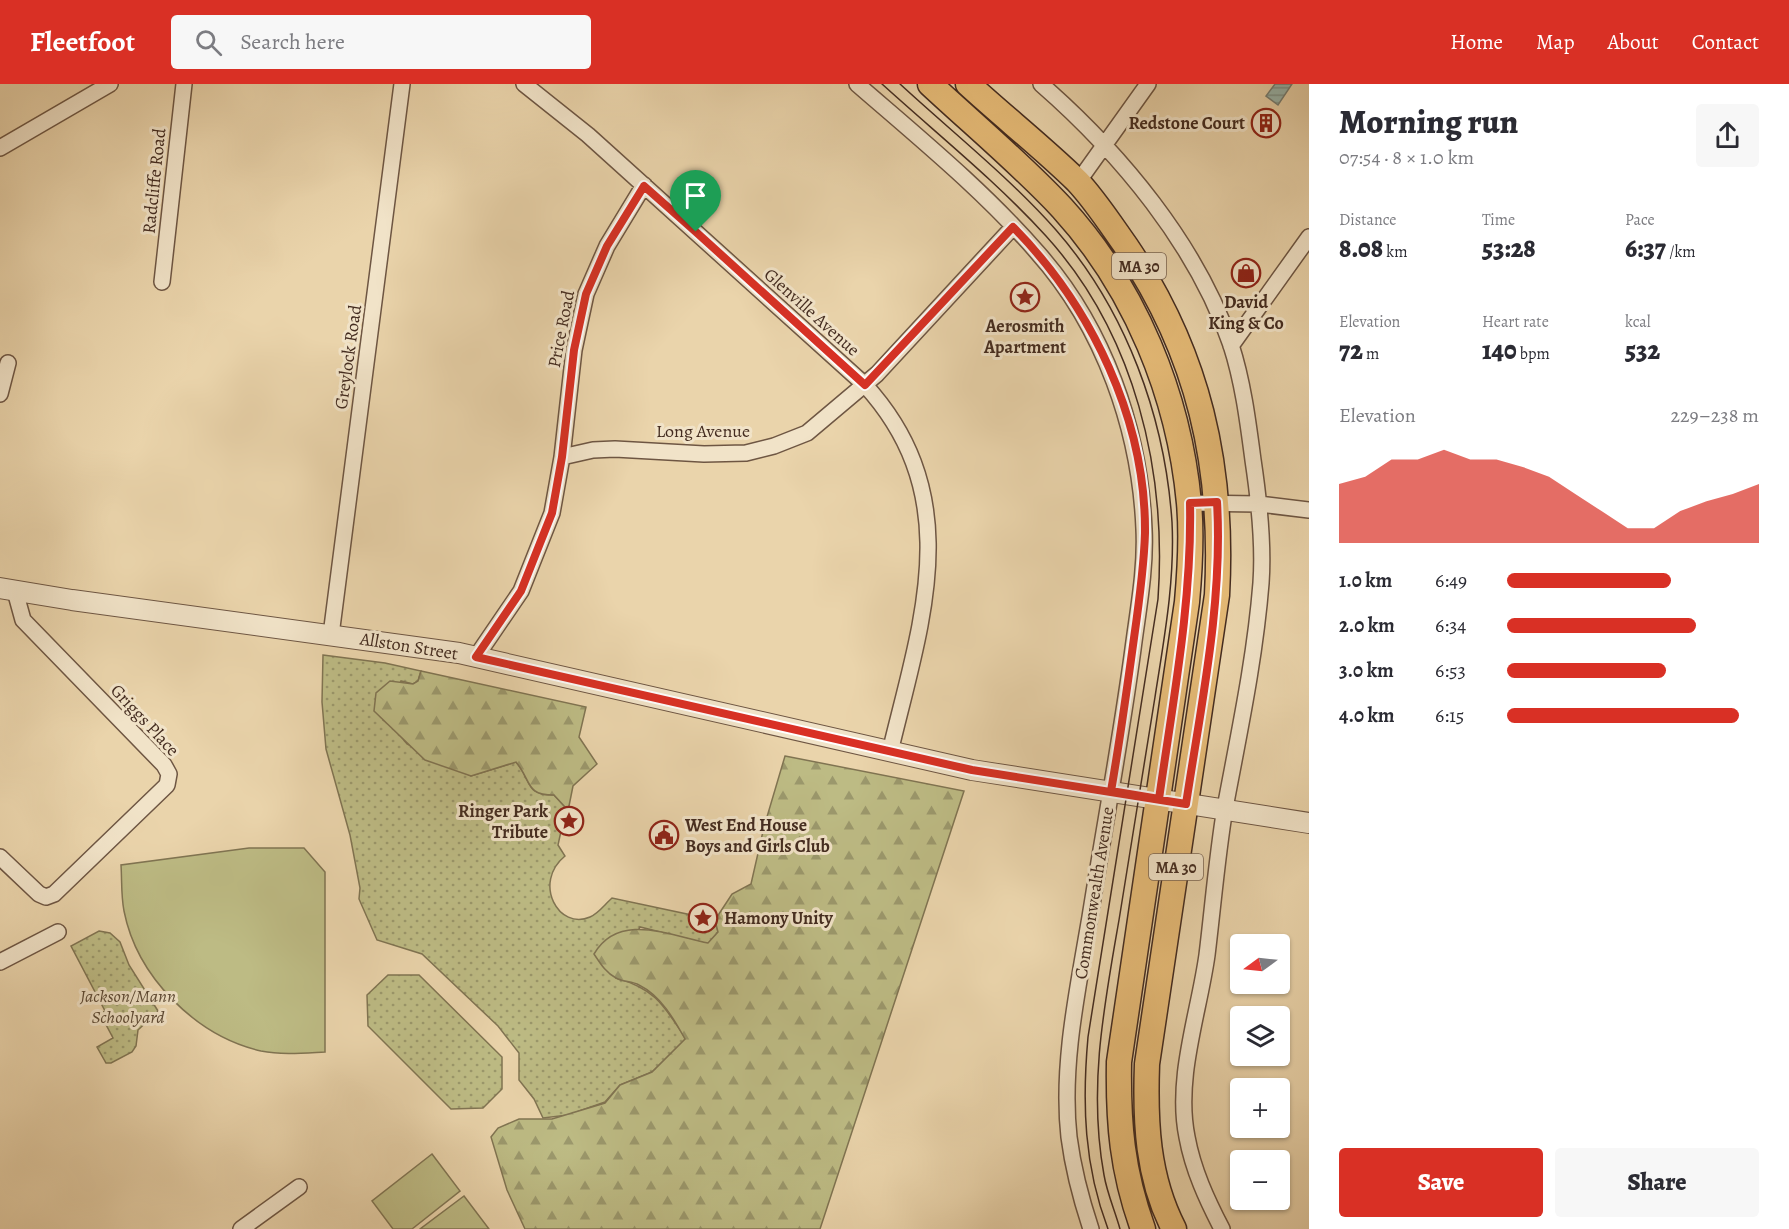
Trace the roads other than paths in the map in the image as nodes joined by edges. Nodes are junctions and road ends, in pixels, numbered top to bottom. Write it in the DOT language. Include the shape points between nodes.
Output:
graph roads {
  1 [pos="110,84"];
  2 [pos="184,84"];
  3 [pos="402,84"];
  4 [pos="524,84"];
  5 [pos="856,84"];
  6 [pos="930,84"];
  7 [pos="968,84"];
  8 [pos="1041,84"];
  9 [pos="1148,84"];
  10 [pos="1106,145"];
  11 [pos="0,148"];
  12 [pos="1078,182"];
  13 [pos="644,186"];
  14 [pos="1013,227"];
  15 [pos="1309,237"];
  16 [pos="162,282"];
  17 [pos="1231,346"];
  18 [pos="8,363"];
  19 [pos="865,385"];
  20 [pos="0,393"];
  21 [pos="562,457"];
  22 [pos="1217,502"];
  23 [pos="1190,503"];
  24 [pos="1259,504"];
  25 [pos="1309,510"];
  26 [pos="7,589"];
  27 [pos="331,635"];
  28 [pos="476,657"];
  29 [pos="890,752"];
  30 [pos="1111,791"];
  31 [pos="1159,799"];
  32 [pos="1186,804"];
  33 [pos="1225,810"];
  34 [pos="1309,823"];
  35 [pos="0,857"];
  36 [pos="58,932"];
  37 [pos="0,962"];
  38 [pos="299,1188"];
  39 [pos="252,1226"];
  40 [pos="1090,1229"];
  41 [pos="1143,1229"];
  42 [pos="1174,1229"];
  43 [pos="1222,1229"];
  1 -- 11 [label="street"];
  2 -- 16 [label="street, Radcliffe Road"];
  3 -- 27 [label="street, Greylock Road"];
  4 -- 13 [label="street, Glenville Avenue"];
  5 -- 14 [label="street, Commonwealth Avenue" via="933,150"];
  6 -- 23 [label="main road, MA 30" via="1040,185 1106,264 1137,320 1163,381 1181,447"];
  7 -- 12 [label="main road, MA 30"];
  8 -- 10 [label="street"];
  9 -- 10 [label="street"];
  10 -- 12 [label="street"];
  10 -- 17 [label="street" via="1163,215 1210,298"];
  12 -- 22 [label="main road, MA 30" via="1145,274 1187,363 1203,410"];
  13 -- 19 [label="street, Glenville Avenue"];
  13 -- 21 [label="street, Price Road" via="607,246 586,294 574,350"];
  14 -- 19 [label="street, Long Avenue"];
  14 -- 30 [label="street, Commonwealth Avenue" via="1038,252 1092,332 1119,393 1140,480 1145,532 1141,585"];
  15 -- 17 [label="street"];
  17 -- 24 [label="street" via="1247,414"];
  18 -- 20 [label="street"];
  19 -- 21 [label="street, Long Avenue" via="807,433 746,453 615,449"];
  19 -- 29 [label="street, Glenville Avenue" via="903,441 918,474 929,527 928,581"];
  21 -- 28 [label="street" via="552,513 521,591"];
  22 -- 23 [label="street"];
  22 -- 24 [label="street"];
  22 -- 32 [label="main road, MA 30" via="1217,595"];
  23 -- 31 [label="main road, MA 30" via="1188,602"];
  24 -- 25 [label="street"];
  24 -- 33 [label="street" via="1262,580"];
  26 -- 27 [label="street, Allston Street"];
  26 -- 35 [label="street, Griggs Place" via="23,620 169,774 167,785 54,894 39,894"];
  27 -- 28 [label="street, Allston Street"];
  28 -- 29 [label="street, Allston Street"];
  29 -- 30 [label="street, Allston Street" via="983,772"];
  30 -- 31 [label="street, Allston Street"];
  30 -- 40 [label="street, Commonwealth Avenue" via="1081,974 1069,1083 1069,1135"];
  31 -- 32 [label="street, Allston Street"];
  31 -- 41 [label="main road, MA 30" via="1119,1062 1124,1165"];
  32 -- 33 [label="street, Allston Street"];
  32 -- 42 [label="main road, MA 30" via="1147,1064 1145,1119 1150,1158"];
  33 -- 34 [label="street, Allston Street"];
  33 -- 43 [label="street" via="1184,1100 1186,1135 1194,1168"];
  36 -- 37 [label="street"];
  38 -- 39 [label="street"];
}
